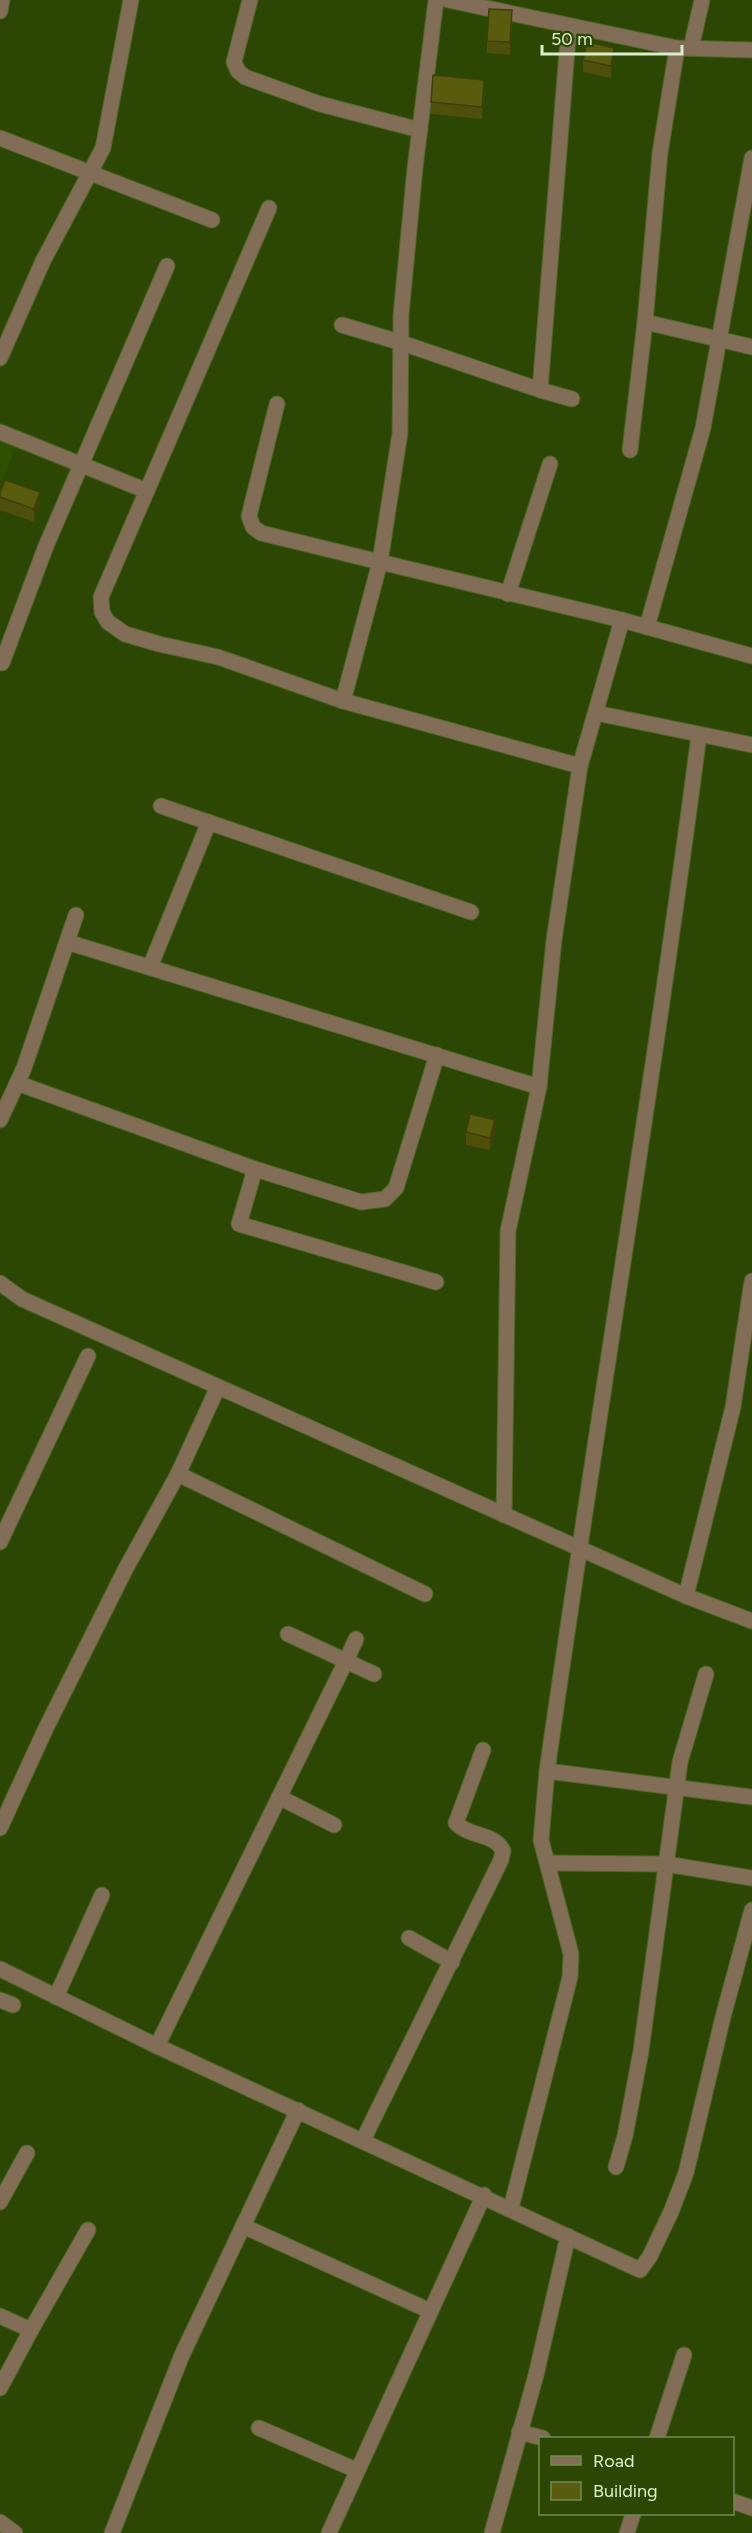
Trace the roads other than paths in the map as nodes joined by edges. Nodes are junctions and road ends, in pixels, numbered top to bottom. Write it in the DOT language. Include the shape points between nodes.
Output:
graph roads {
  1 [pos="2,0"];
  2 [pos="131,0"];
  3 [pos="250,0"];
  4 [pos="436,0"];
  5 [pos="448,0"];
  6 [pos="702,0"];
  7 [pos="0,10"];
  8 [pos="569,26"];
  9 [pos="684,48"];
  10 [pos="752,50"];
  11 [pos="420,130"];
  12 [pos="0,138"];
  13 [pos="752,158"];
  14 [pos="90,173"];
  15 [pos="269,208"];
  16 [pos="212,220"];
  17 [pos="167,266"];
  18 [pos="645,322"];
  19 [pos="342,326"];
  20 [pos="720,340"];
  21 [pos="399,342"];
  22 [pos="752,347"];
  23 [pos="0,358"];
  24 [pos="540,390"];
  25 [pos="572,399"];
  26 [pos="277,404"];
  27 [pos="0,432"];
  28 [pos="630,450"];
  29 [pos="550,464"];
  30 [pos="81,465"];
  31 [pos="147,491"];
  32 [pos="380,562"];
  33 [pos="508,594"];
  34 [pos="622,620"];
  35 [pos="647,627"];
  36 [pos="752,656"];
  37 [pos="2,663"];
  38 [pos="343,701"];
  39 [pos="596,713"];
  40 [pos="699,735"];
  41 [pos="752,745"];
  42 [pos="580,766"];
  43 [pos="161,806"];
  44 [pos="209,822"];
  45 [pos="471,912"];
  46 [pos="76,915"];
  47 [pos="67,942"];
  48 [pos="150,967"];
  49 [pos="437,1055"];
  50 [pos="17,1083"];
  51 [pos="539,1087"];
  52 [pos="0,1120"];
  53 [pos="255,1169"];
  54 [pos="752,1281"];
  55 [pos="0,1282"];
  56 [pos="436,1282"];
  57 [pos="88,1356"];
  58 [pos="218,1387"];
  59 [pos="178,1474"];
  60 [pos="504,1515"];
  61 [pos="0,1542"];
  62 [pos="578,1548"];
  63 [pos="424,1594"];
  64 [pos="686,1596"];
  65 [pos="752,1621"];
  66 [pos="288,1634"];
  67 [pos="356,1639"];
  68 [pos="346,1661"];
  69 [pos="374,1674"];
  70 [pos="706,1674"];
  71 [pos="483,1750"];
  72 [pos="547,1771"];
  73 [pos="676,1787"];
  74 [pos="279,1797"];
  75 [pos="752,1797"];
  76 [pos="334,1825"];
  77 [pos="0,1828"];
  78 [pos="547,1863"];
  79 [pos="666,1864"];
  80 [pos="752,1878"];
  81 [pos="102,1895"];
  82 [pos="752,1910"];
  83 [pos="409,1938"];
  84 [pos="452,1962"];
  85 [pos="0,1969"];
  86 [pos="56,1996"];
  87 [pos="157,2046"];
  88 [pos="298,2110"];
  89 [pos="363,2140"];
  90 [pos="27,2153"];
  91 [pos="616,2167"];
  92 [pos="484,2195"];
  93 [pos="0,2202"];
  94 [pos="511,2208"];
  95 [pos="243,2226"];
  96 [pos="88,2230"];
  97 [pos="568,2236"];
  98 [pos="430,2311"];
  99 [pos="0,2316"];
  100 [pos="31,2330"];
  101 [pos="684,2355"];
  102 [pos="0,2388"];
  103 [pos="259,2428"];
  104 [pos="519,2432"];
  105 [pos="658,2437"];
  106 [pos="539,2438"];
  107 [pos="356,2470"];
  108 [pos="734,2502"];
  109 [pos="752,2508"];
  110 [pos="633,2515"];
  111 [pos="0,2522"];
  112 [pos="15,2533"];
  113 [pos="112,2533"];
  114 [pos="329,2533"];
  115 [pos="492,2533"];
  116 [pos="627,2533"];
  1 -- 7 [label="street"];
  2 -- 14 [label="street" via="103,148"];
  3 -- 11 [label="street" via="234,62 244,77 320,104"];
  4 -- 11 [label="street"];
  5 -- 8 [label="street"];
  6 -- 9 [label="street"];
  8 -- 9 [label="street"];
  8 -- 24 [label="street"];
  9 -- 10 [label="street"];
  9 -- 18 [label="street" via="660,153"];
  11 -- 21 [label="street"];
  12 -- 14 [label="street"];
  13 -- 20 [label="street"];
  14 -- 16 [label="street"];
  14 -- 23 [label="street" via="43,261"];
  15 -- 31 [label="street"];
  17 -- 30 [label="street"];
  18 -- 20 [label="street"];
  18 -- 28 [label="street"];
  19 -- 21 [label="street"];
  20 -- 22 [label="street"];
  20 -- 35 [label="street" via="703,428"];
  21 -- 24 [label="street"];
  21 -- 32 [label="street" via="400,432"];
  24 -- 25 [label="street"];
  26 -- 32 [label="street" via="249,516 253,527 261,533"];
  27 -- 30 [label="street"];
  29 -- 33 [label="street"];
  30 -- 31 [label="street"];
  30 -- 37 [label="street"];
  31 -- 38 [label="street" via="101,597 102,612 108,622 125,634 218,657"];
  32 -- 33 [label="street"];
  32 -- 38 [label="street"];
  33 -- 34 [label="street"];
  34 -- 35 [label="street"];
  34 -- 39 [label="street"];
  35 -- 36 [label="street"];
  38 -- 42 [label="street"];
  39 -- 40 [label="street"];
  39 -- 42 [label="street"];
  40 -- 41 [label="street"];
  40 -- 62 [label="street" via="674,927"];
  42 -- 51 [label="street" via="554,940"];
  43 -- 44 [label="street"];
  44 -- 45 [label="street"];
  44 -- 48 [label="street"];
  46 -- 47 [label="street"];
  47 -- 48 [label="street"];
  47 -- 50 [label="street"];
  48 -- 49 [label="street"];
  49 -- 51 [label="street"];
  49 -- 53 [label="street" via="396,1188 385,1199 361,1202"];
  50 -- 52 [label="street"];
  50 -- 53 [label="street"];
  51 -- 60 [label="street" via="508,1231"];
  53 -- 56 [label="street" via="239,1224"];
  54 -- 64 [label="street" via="733,1407"];
  55 -- 58 [label="street" via="22,1299"];
  57 -- 61 [label="street"];
  58 -- 59 [label="street"];
  58 -- 60 [label="street"];
  59 -- 63 [label="street"];
  59 -- 77 [label="street" via="125,1570"];
  60 -- 62 [label="street"];
  62 -- 64 [label="street"];
  62 -- 72 [label="street"];
  64 -- 65 [label="street"];
  66 -- 68 [label="street"];
  67 -- 68 [label="street"];
  68 -- 69 [label="street"];
  68 -- 74 [label="street"];
  70 -- 73 [label="street"];
  71 -- 84 [label="street" via="456,1823 495,1841 503,1851 494,1878"];
  72 -- 73 [label="street"];
  72 -- 78 [label="street" via="541,1840"];
  73 -- 75 [label="street"];
  73 -- 79 [label="street"];
  74 -- 76 [label="street"];
  74 -- 87 [label="street"];
  78 -- 79 [label="street"];
  78 -- 94 [label="street" via="571,1954 570,1977"];
  79 -- 80 [label="street"];
  79 -- 91 [label="street" via="641,2051"];
  81 -- 86 [label="street"];
  82 -- 97 [label="street" via="686,2173 644,2268 636,2268"];
  83 -- 84 [label="street"];
  84 -- 89 [label="street"];
  85 -- 86 [label="street"];
  86 -- 87 [label="street"];
  87 -- 88 [label="street"];
  88 -- 89 [label="street"];
  88 -- 95 [label="street"];
  89 -- 92 [label="street"];
  90 -- 93 [label="street"];
  92 -- 94 [label="street"];
  92 -- 98 [label="street"];
  94 -- 97 [label="street"];
  95 -- 98 [label="street"];
  95 -- 113 [label="street" via="182,2355"];
  96 -- 100 [label="street"];
  97 -- 104 [label="street"];
  98 -- 107 [label="street"];
  99 -- 100 [label="street"];
  100 -- 102 [label="street"];
  101 -- 105 [label="street"];
  103 -- 107 [label="street"];
  104 -- 106 [label="street"];
  104 -- 115 [label="street"];
  107 -- 114 [label="street"];
  108 -- 109 [label="street"];
  110 -- 116 [label="street"];
  111 -- 112 [label="street"];
}
